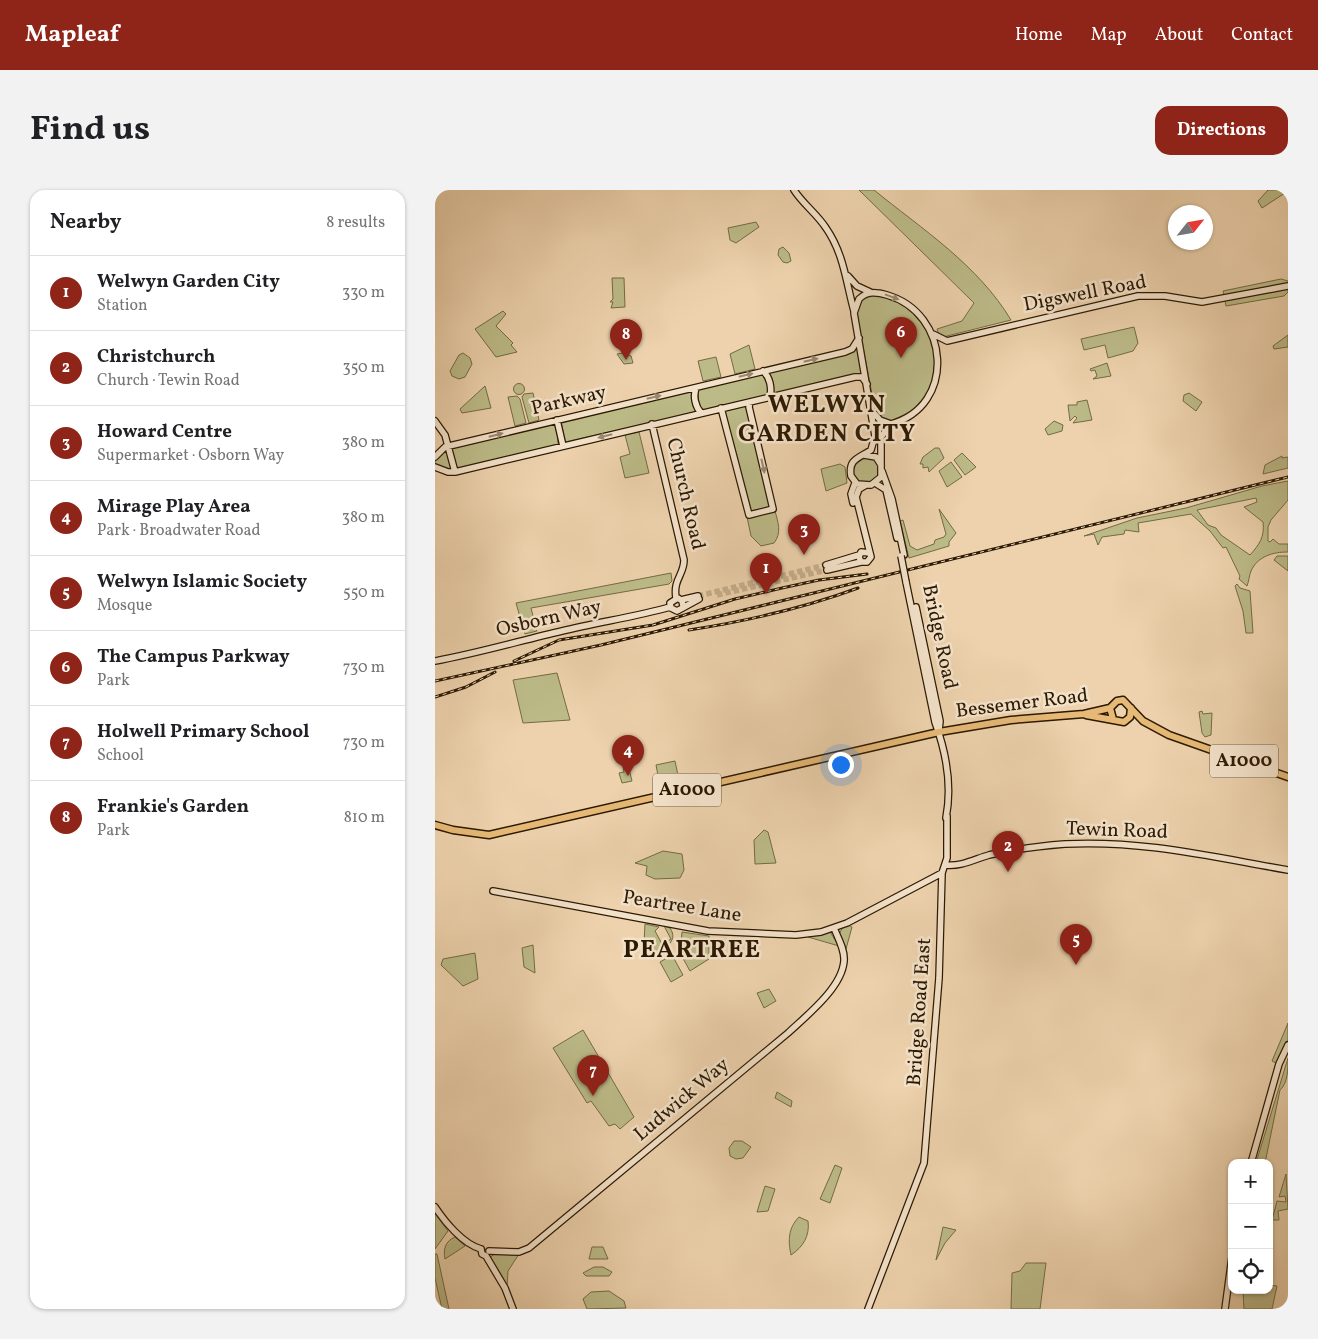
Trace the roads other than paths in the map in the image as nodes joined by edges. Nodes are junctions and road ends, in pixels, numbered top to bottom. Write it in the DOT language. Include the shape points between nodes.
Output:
graph roads {
  1 [pos="794,190"];
  2 [pos="847,276"];
  3 [pos="1288,286"];
  4 [pos="870,292"];
  5 [pos="854,313"];
  6 [pos="933,334"];
  7 [pos="859,338"];
  8 [pos="947,341"];
  9 [pos="938,353"];
  10 [pos="763,371"];
  11 [pos="868,385"];
  12 [pos="696,388"];
  13 [pos="770,397"];
  14 [pos="750,402"];
  15 [pos="721,408"];
  16 [pos="873,412"];
  17 [pos="701,413"];
  18 [pos="557,420"];
  19 [pos="435,421"];
  20 [pos="652,424"];
  21 [pos="891,424"];
  22 [pos="449,446"];
  23 [pos="563,446"];
  24 [pos="862,456"];
  25 [pos="435,457"];
  26 [pos="435,467"];
  27 [pos="882,468"];
  28 [pos="455,472"];
  29 [pos="855,483"];
  30 [pos="875,483"];
  31 [pos="866,485"];
  32 [pos="864,553"];
  33 [pos="903,556"];
  34 [pos="861,562"];
  35 [pos="699,598"];
  36 [pos="680,601"];
  37 [pos="670,607"];
  38 [pos="435,661"];
  39 [pos="1111,708"];
  40 [pos="1131,708"];
  41 [pos="1084,714"];
  42 [pos="1129,718"];
  43 [pos="1113,719"];
  44 [pos="1143,721"];
  45 [pos="939,732"];
  46 [pos="1288,777"];
  47 [pos="435,825"];
  48 [pos="945,865"];
  49 [pos="1288,870"];
  50 [pos="942,873"];
  51 [pos="493,891"];
  52 [pos="834,928"];
  53 [pos="1288,1045"];
  54 [pos="1252,1159"];
  55 [pos="435,1207"];
  56 [pos="488,1253"];
  57 [pos="1228,1287"];
  58 [pos="513,1309"];
  59 [pos="869,1309"];
  60 [pos="1225,1309"];
  1 -- 2 [label="street" via="830,234"];
  2 -- 4 [label="street"];
  2 -- 5 [label="street"];
  3 -- 8 [label="street, Digswell Road" via="1202,302 1157,295 1138,296"];
  4 -- 5 [label="street" via="859,299"];
  4 -- 6 [label="street, one-way" via="908,304 923,318"];
  5 -- 7 [label="street"];
  6 -- 8 [label="street"];
  6 -- 9 [label="street"];
  10 -- 7 [label="street, Parkway, one-way" via="849,351"];
  7 -- 11 [label="street"];
  8 -- 9 [label="street"];
  9 -- 21 [label="street" via="935,380 925,400 909,416"];
  12 -- 10 [label="street, Parkway, one-way"];
  10 -- 13 [label="street" via="768,377"];
  11 -- 13 [label="street" via="862,377 855,377"];
  11 -- 16 [label="street"];
  12 -- 17 [label="street" via="694,395"];
  18 -- 12 [label="street, Parkway, one-way"];
  13 -- 14 [label="street"];
  14 -- 15 [label="street"];
  14 -- 15 [label="street, one-way" via="773,509 749,515"];
  15 -- 17 [label="street"];
  16 -- 21 [label="street" via="880,420"];
  16 -- 24 [label="street" via="874,444"];
  17 -- 20 [label="street"];
  22 -- 18 [label="street, Parkway, one-way"];
  18 -- 23 [label="street"];
  19 -- 22 [label="street"];
  20 -- 23 [label="street, one-way"];
  20 -- 36 [label="street, Church Road" via="684,560 676,581"];
  21 -- 27 [label="street" via="881,436"];
  22 -- 25 [label="street, Parkway"];
  22 -- 28 [label="street"];
  23 -- 28 [label="street"];
  24 -- 27 [label="street" via="876,457"];
  24 -- 29 [label="street" via="851,464"];
  26 -- 28 [label="street"];
  27 -- 30 [label="street"];
  27 -- 33 [label="street, Bridge Road" via="891,492"];
  29 -- 31 [label="street"];
  29 -- 32 [label="street" via="851,494"];
  30 -- 31 [label="street"];
  30 -- 33 [label="street, Bridge Road" via="886,490"];
  31 -- 32 [label="street" via="859,489 856,497"];
  32 -- 34 [label="street"];
  32 -- 34 [label="street" via="870,560"];
  32 -- 34 [label="street" via="827,567"];
  33 -- 45 [label="street, Bridge Road, bridge"];
  35 -- 36 [label="street"];
  36 -- 37 [label="street" via="671,601"];
  36 -- 37 [label="street, Osborn Way" via="677,611"];
  37 -- 38 [label="street, Osborn Way"];
  39 -- 40 [label="main road, A1000" via="1121,700"];
  39 -- 41 [label="main road, Bessemer Road / A1000"];
  39 -- 43 [label="main road"];
  40 -- 42 [label="main road"];
  40 -- 44 [label="main road, A1000"];
  41 -- 43 [label="main road"];
  41 -- 45 [label="main road, Bessemer Road / A1000" via="1011,720"];
  42 -- 43 [label="main road, A1000" via="1120,722"];
  42 -- 44 [label="main road, A1000"];
  44 -- 46 [label="main road, A1000" via="1169,734"];
  45 -- 47 [label="main road, A1000" via="489,836"];
  45 -- 48 [label="street, Bridge Road East" via="947,768"];
  48 -- 49 [label="street, Tewin Road" via="954,866 1029,847 1134,844"];
  48 -- 50 [label="street, Bridge Road East"];
  50 -- 52 [label="street, Peartree Lane"];
  50 -- 59 [label="street, Bridge Road East" via="938,986 924,1163"];
  51 -- 52 [label="street, Peartree Lane" via="717,932 796,935"];
  52 -- 56 [label="street, Ludwick Way" via="844,956 842,969 822,1002 529,1248 519,1252"];
  53 -- 54 [label="street" via="1279,1064"];
  55 -- 56 [label="street, Ludwick Way" via="452,1229 472,1245 481,1249 485,1247"];
  56 -- 58 [label="street"];
  57 -- 60 [label="street"];
}
